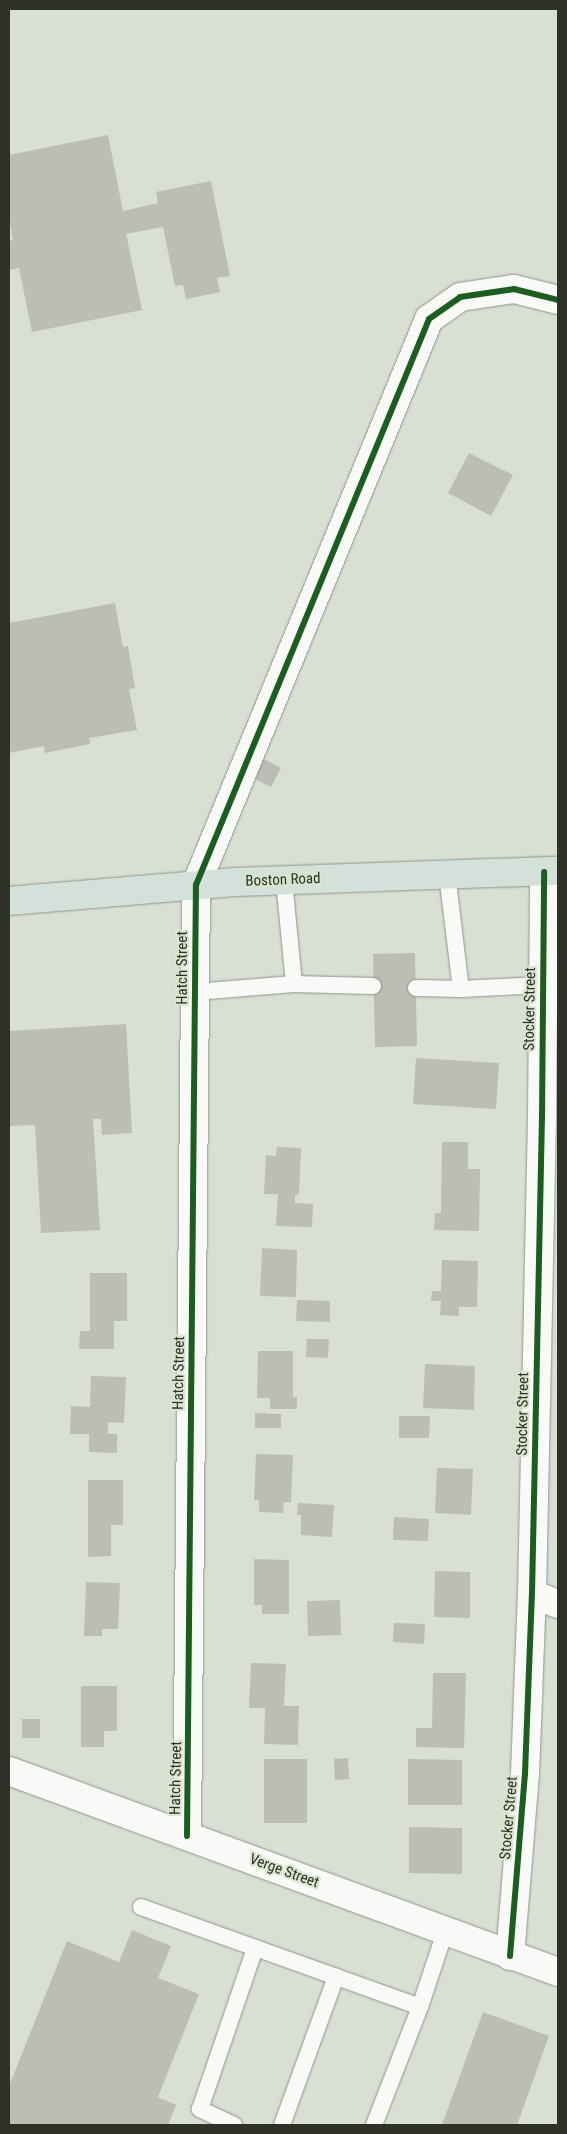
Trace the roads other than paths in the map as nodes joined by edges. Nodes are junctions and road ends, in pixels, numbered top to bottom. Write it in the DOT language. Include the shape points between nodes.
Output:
graph roads {
  1 [pos="558,300"];
  2 [pos="551,871"];
  3 [pos="447,874"];
  4 [pos="284,880"];
  5 [pos="196,898"];
  6 [pos="9,901"];
  7 [pos="294,984"];
  8 [pos="542,985"];
  9 [pos="373,986"];
  10 [pos="416,988"];
  11 [pos="461,989"];
  12 [pos="195,992"];
  13 [pos="550,1119"];
  14 [pos="532,1594"];
  15 [pos="558,1604"];
  16 [pos="9,1771"];
  17 [pos="188,1836"];
  18 [pos="141,1908"];
  19 [pos="445,1932"];
  20 [pos="256,1948"];
  21 [pos="510,1956"];
  22 [pos="558,1972"];
  23 [pos="336,1977"];
  24 [pos="420,2007"];
  25 [pos="234,2125"];
  26 [pos="282,2125"];
  27 [pos="374,2125"];
  1 -- 5 [label="street" via="514,289 460,297 429,319"];
  2 -- 3 [label="main road, Boston Road"];
  2 -- 8 [label="street, Stocker Street"];
  3 -- 4 [label="main road, Boston Road"];
  3 -- 11 [label="lane"];
  4 -- 5 [label="main road, Boston Road"];
  4 -- 7 [label="lane"];
  5 -- 6 [label="main road, Boston Road"];
  5 -- 12 [label="street, Hatch Street"];
  7 -- 9 [label="lane"];
  7 -- 12 [label="lane"];
  8 -- 11 [label="lane"];
  8 -- 13 [label="street, Stocker Street"];
  10 -- 11 [label="lane"];
  12 -- 17 [label="street, Hatch Street"];
  13 -- 14 [label="street, Stocker Street"];
  14 -- 15 [label="street"];
  14 -- 21 [label="street, Stocker Street" via="525,1774"];
  16 -- 17 [label="street, Verge Street"];
  17 -- 19 [label="street, Verge Street"];
  18 -- 20 [label="lane"];
  19 -- 21 [label="street, Verge Street"];
  19 -- 24 [label="lane"];
  20 -- 23 [label="lane"];
  20 -- 25 [label="lane" via="200,2109"];
  21 -- 22 [label="street, Verge Street"];
  23 -- 24 [label="lane"];
  23 -- 26 [label="lane"];
  24 -- 27 [label="lane"];
}
